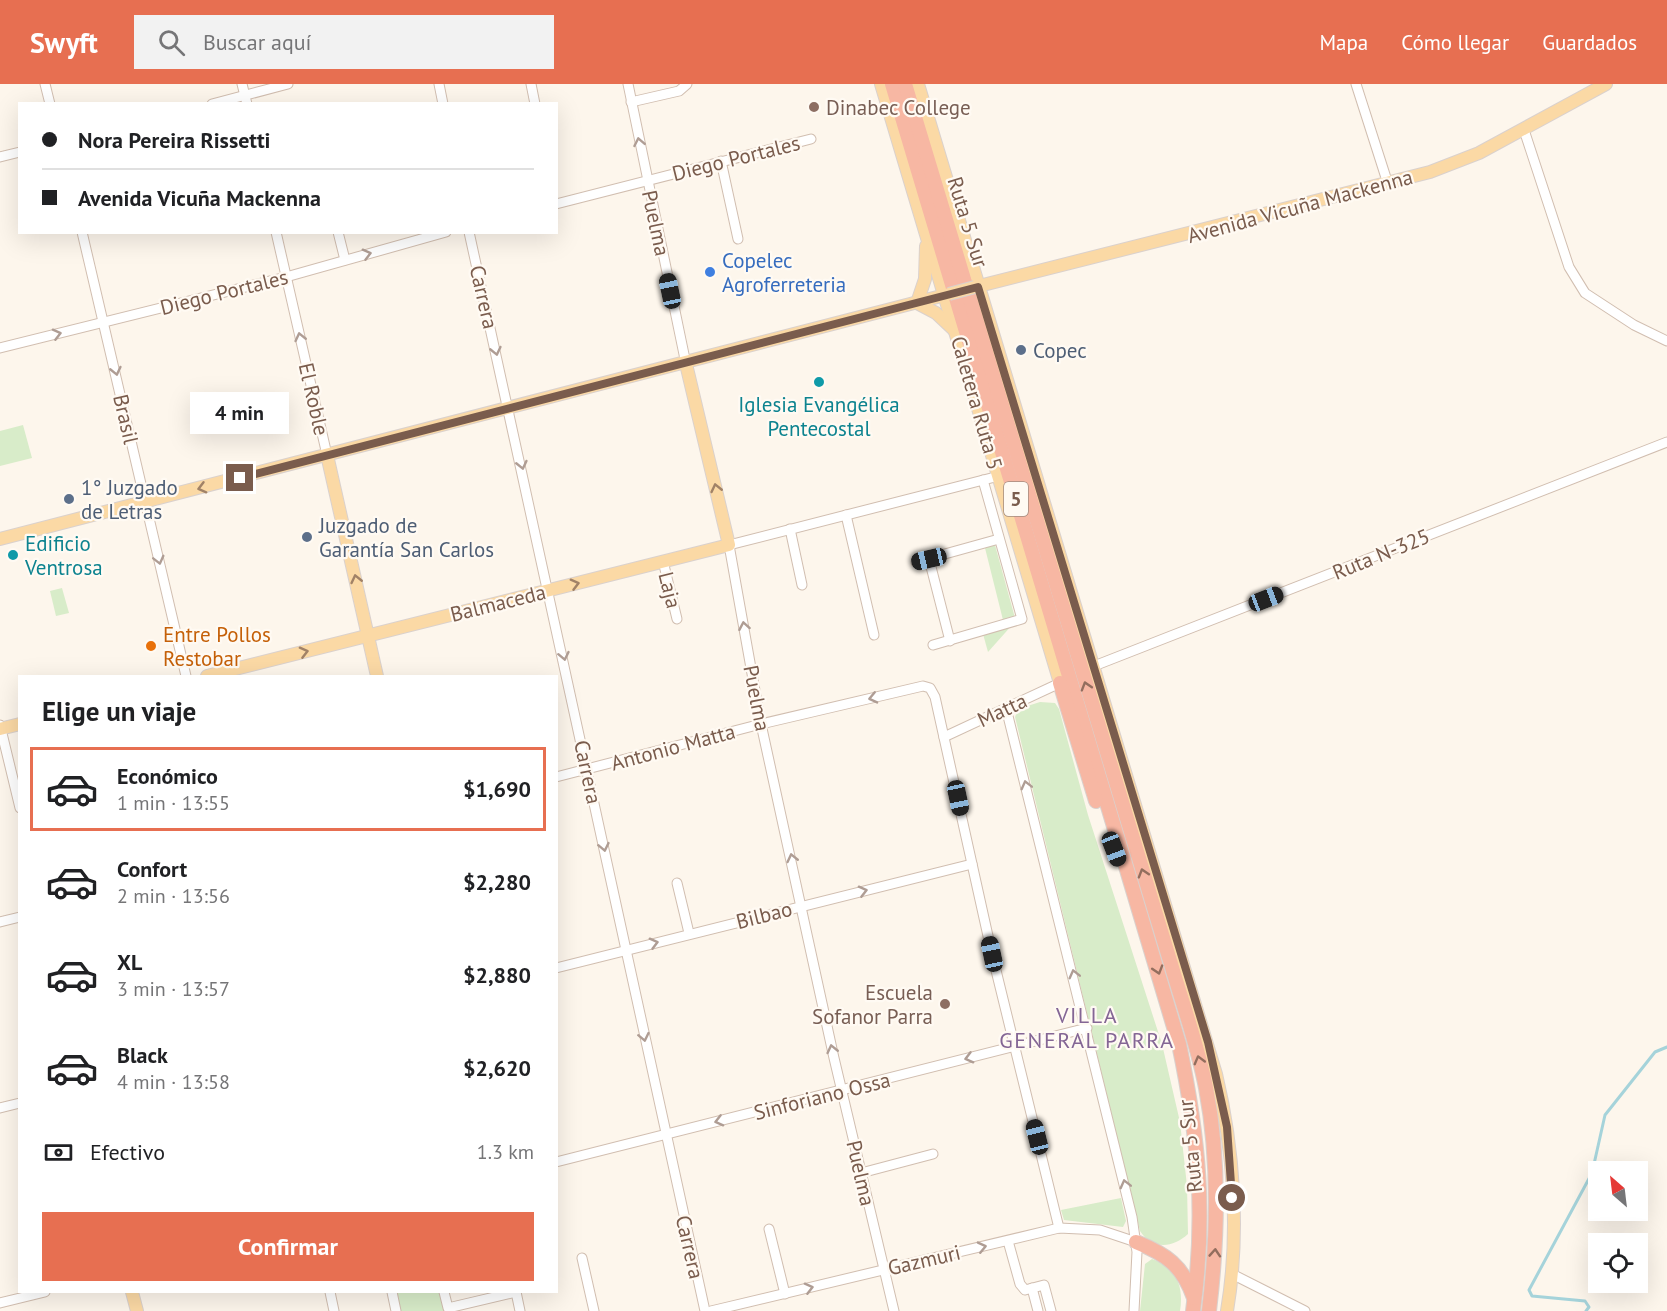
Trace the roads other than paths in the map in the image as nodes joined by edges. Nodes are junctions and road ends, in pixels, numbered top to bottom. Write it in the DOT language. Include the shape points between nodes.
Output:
graph roads {
  1 [pos="45,84"];
  2 [pos="242,84"];
  3 [pos="288,84"];
  4 [pos="439,84"];
  5 [pos="531,84"];
  6 [pos="628,84"];
  7 [pos="687,84"];
  8 [pos="881,84"];
  9 [pos="892,84"];
  10 [pos="905,84"];
  11 [pos="918,84"];
  12 [pos="1356,84"];
  13 [pos="1606,84"];
  14 [pos="246,99"];
  15 [pos="50,102"];
  16 [pos="226,102"];
  17 [pos="443,102"];
  18 [pos="535,102"];
  19 [pos="631,102"];
  20 [pos="1524,130"];
  21 [pos="810,139"];
  22 [pos="18,153"];
  23 [pos="0,158"];
  24 [pos="721,161"];
  25 [pos="647,181"];
  26 [pos="1388,184"];
  27 [pos="558,202"];
  28 [pos="926,232"];
  29 [pos="83,234"];
  30 [pos="276,234"];
  31 [pos="338,234"];
  32 [pos="439,234"];
  33 [pos="469,234"];
  34 [pos="738,239"];
  35 [pos="345,260"];
  36 [pos="286,278"];
  37 [pos="977,287"];
  38 [pos="947,294"];
  39 [pos="916,303"];
  40 [pos="105,322"];
  41 [pos="957,334"];
  42 [pos="1667,340"];
  43 [pos="0,348"];
  44 [pos="686,364"];
  45 [pos="509,408"];
  46 [pos="1667,442"];
  47 [pos="327,455"];
  48 [pos="999,476"];
  49 [pos="983,480"];
  50 [pos="145,503"];
  51 [pos="846,515"];
  52 [pos="790,529"];
  53 [pos="0,539"];
  54 [pos="999,539"];
  55 [pos="729,545"];
  56 [pos="929,559"];
  57 [pos="663,561"];
  58 [pos="916,562"];
  59 [pos="802,585"];
  60 [pos="550,591"];
  61 [pos="677,619"];
  62 [pos="874,635"];
  63 [pos="369,636"];
  64 [pos="950,641"];
  65 [pos="933,645"];
  66 [pos="1094,666"];
  67 [pos="186,675"];
  68 [pos="211,675"];
  69 [pos="377,675"];
  70 [pos="1060,683"];
  71 [pos="1006,708"];
  72 [pos="18,724"];
  73 [pos="761,724"];
  74 [pos="0,728"];
  75 [pos="944,737"];
  76 [pos="588,770"];
  77 [pos="558,777"];
  78 [pos="18,800"];
  79 [pos="972,864"];
  80 [pos="677,884"];
  81 [pos="802,906"];
  82 [pos="1139,915"];
  83 [pos="18,918"];
  84 [pos="0,922"];
  85 [pos="689,933"];
  86 [pos="626,950"];
  87 [pos="558,967"];
  88 [pos="1087,1028"];
  89 [pos="1015,1046"];
  90 [pos="842,1091"];
  91 [pos="18,1104"];
  92 [pos="0,1108"];
  93 [pos="665,1135"];
  94 [pos="933,1154"];
  95 [pos="558,1162"];
  96 [pos="861,1173"];
  97 [pos="1059,1228"];
  98 [pos="769,1229"];
  99 [pos="1008,1241"];
  100 [pos="1136,1242"];
  101 [pos="582,1258"];
  102 [pos="884,1269"];
  103 [pos="1232,1274"];
  104 [pos="1032,1288"];
  105 [pos="41,1293"];
  106 [pos="132,1293"];
  107 [pos="330,1293"];
  108 [pos="392,1293"];
  109 [pos="444,1293"];
  110 [pos="512,1293"];
  111 [pos="516,1293"];
  112 [pos="785,1294"];
  113 [pos="0,1303"];
  114 [pos="1194,1306"];
  115 [pos="136,1311"];
  116 [pos="334,1311"];
  117 [pos="396,1311"];
  118 [pos="520,1311"];
  119 [pos="594,1311"];
  120 [pos="705,1311"];
  121 [pos="711,1311"];
  122 [pos="894,1311"];
  123 [pos="1038,1311"];
  124 [pos="1051,1311"];
  125 [pos="1134,1311"];
  126 [pos="1209,1311"];
  127 [pos="1227,1311"];
  128 [pos="1305,1311"];
  1 -- 15 [label="street"];
  2 -- 14 [label="street"];
  3 -- 14 [label="street"];
  4 -- 17 [label="street"];
  5 -- 18 [label="street"];
  6 -- 19 [label="street, Puelma"];
  7 -- 19 [label="street" via="679,91"];
  8 -- 28 [label="main road, Caletera Ruta 5"];
  9 -- 82 [label="highway, Ruta 5 Sur / 5"];
  126 -- 10 [label="highway, Ruta 5 Sur / 5, one-way" via="1217,1200 1213,1131 1205,1085 1172,964"];
  11 -- 37 [label="main road"];
  12 -- 26 [label="street"];
  13 -- 20 [label="main road, Avenida Vicuña Mackenna"];
  14 -- 16 [label="street"];
  25 -- 19 [label="street, Puelma, one-way"];
  20 -- 26 [label="main road, Avenida Vicuña Mackenna" via="1450,165"];
  20 -- 42 [label="street" via="1569,267 1586,293 1634,325"];
  21 -- 24 [label="street, Diego Portales"];
  22 -- 23 [label="street"];
  24 -- 25 [label="street, Diego Portales"];
  24 -- 34 [label="street"];
  25 -- 27 [label="street, Diego Portales"];
  25 -- 44 [label="street, Puelma"];
  26 -- 37 [label="main road, Avenida Vicuña Mackenna"];
  28 -- 38 [label="main road, Caletera Ruta 5"];
  28 -- 39 [label="main road" via="925,279"];
  29 -- 40 [label="street, Brasil"];
  30 -- 36 [label="street, El Roble"];
  31 -- 35 [label="street"];
  35 -- 32 [label="street, Diego Portales, one-way"];
  33 -- 45 [label="street, Carrera, one-way"];
  35 -- 36 [label="street, Diego Portales"];
  36 -- 40 [label="street, Diego Portales"];
  47 -- 36 [label="street, El Roble, one-way"];
  37 -- 38 [label="main road, Avenida Vicuña Mackenna, bridge"];
  37 -- 66 [label="main road"];
  38 -- 39 [label="main road, Avenida Vicuña Mackenna"];
  38 -- 41 [label="main road, Caletera Ruta 5"];
  39 -- 41 [label="main road" via="936,313"];
  39 -- 44 [label="main road"];
  43 -- 40 [label="street, Diego Portales, one-way"];
  40 -- 50 [label="street, Brasil, one-way"];
  41 -- 48 [label="main road, Caletera Ruta 5"];
  44 -- 45 [label="main road"];
  55 -- 44 [label="main road, Puelma, one-way"];
  45 -- 47 [label="main road"];
  45 -- 60 [label="street, Carrera, one-way"];
  46 -- 66 [label="street, Ruta N-325"];
  47 -- 50 [label="main road, one-way"];
  63 -- 47 [label="main road, El Roble, one-way"];
  48 -- 49 [label="street, Balmaceda"];
  48 -- 70 [label="main road, Caletera Ruta 5"];
  49 -- 51 [label="street, Balmaceda"];
  49 -- 54 [label="street"];
  50 -- 53 [label="main road"];
  50 -- 67 [label="street, Brasil, one-way"];
  51 -- 52 [label="street, Balmaceda"];
  51 -- 62 [label="street"];
  52 -- 55 [label="street, Balmaceda"];
  52 -- 59 [label="street"];
  54 -- 56 [label="street"];
  54 -- 64 [label="street" via="1022,619"];
  55 -- 57 [label="main road, Balmaceda"];
  73 -- 55 [label="street, Puelma, one-way"];
  56 -- 58 [label="street"];
  56 -- 64 [label="street"];
  60 -- 57 [label="main road, Balmaceda, one-way"];
  57 -- 61 [label="street, Laja"];
  60 -- 63 [label="main road, Balmaceda"];
  60 -- 76 [label="street, Carrera, one-way"];
  68 -- 63 [label="main road, Balmaceda, one-way"];
  63 -- 69 [label="main road, El Roble"];
  64 -- 65 [label="street"];
  66 -- 103 [label="main road" via="1222,1098 1231,1175"];
  70 -- 71 [label="street, Matta"];
  70 -- 82 [label="highway" via="1097,805"];
  71 -- 75 [label="street, Matta"];
  88 -- 71 [label="street, one-way"];
  72 -- 74 [label="main road"];
  75 -- 73 [label="street, Antonio Matta, one-way" via="935,697 930,688 923,686"];
  73 -- 76 [label="street, Antonio Matta"];
  81 -- 73 [label="street, Puelma, one-way"];
  74 -- 78 [label="street"];
  75 -- 79 [label="street"];
  76 -- 77 [label="street, Antonio Matta"];
  76 -- 86 [label="street, Carrera, one-way"];
  81 -- 79 [label="street, Bilbao, one-way"];
  79 -- 89 [label="street"];
  80 -- 85 [label="street"];
  81 -- 85 [label="street, Bilbao"];
  90 -- 81 [label="street, Puelma, one-way"];
  82 -- 114 [label="highway, Ruta 5 Sur / 5, one-way" via="1172,1017 1190,1100 1202,1208"];
  83 -- 84 [label="street"];
  86 -- 85 [label="street, Bilbao, one-way"];
  86 -- 87 [label="street, Bilbao"];
  86 -- 93 [label="street, Carrera, one-way"];
  88 -- 89 [label="street, Sinforiano Ossa"];
  100 -- 88 [label="street, one-way"];
  89 -- 90 [label="street, Sinforiano Ossa, one-way"];
  89 -- 97 [label="street"];
  90 -- 93 [label="street, Sinforiano Ossa, one-way"];
  90 -- 96 [label="street, Puelma"];
  91 -- 92 [label="street"];
  93 -- 95 [label="street, Sinforiano Ossa"];
  93 -- 120 [label="street, Carrera"];
  94 -- 96 [label="street"];
  96 -- 102 [label="street, Puelma"];
  97 -- 99 [label="street, Gazmuri"];
  97 -- 100 [label="street, Gazmuri" via="1100,1230"];
  98 -- 112 [label="street"];
  102 -- 99 [label="street, Gazmuri, one-way"];
  99 -- 104 [label="street" via="1020,1284 1025,1290"];
  100 -- 114 [label="highway" via="1166,1255 1176,1264 1187,1281"];
  100 -- 125 [label="street"];
  101 -- 119 [label="street"];
  112 -- 102 [label="street, Gazmuri, one-way"];
  102 -- 122 [label="street, Puelma"];
  103 -- 127 [label="main road"];
  103 -- 128 [label="street"];
  104 -- 123 [label="street"];
  104 -- 124 [label="street" via="1044,1286"];
  105 -- 113 [label="street"];
  106 -- 115 [label="main road"];
  107 -- 116 [label="street"];
  108 -- 117 [label="street"];
  109 -- 110 [label="street" via="448,1308"];
  111 -- 118 [label="street"];
  112 -- 121 [label="street, Gazmuri"];
}
